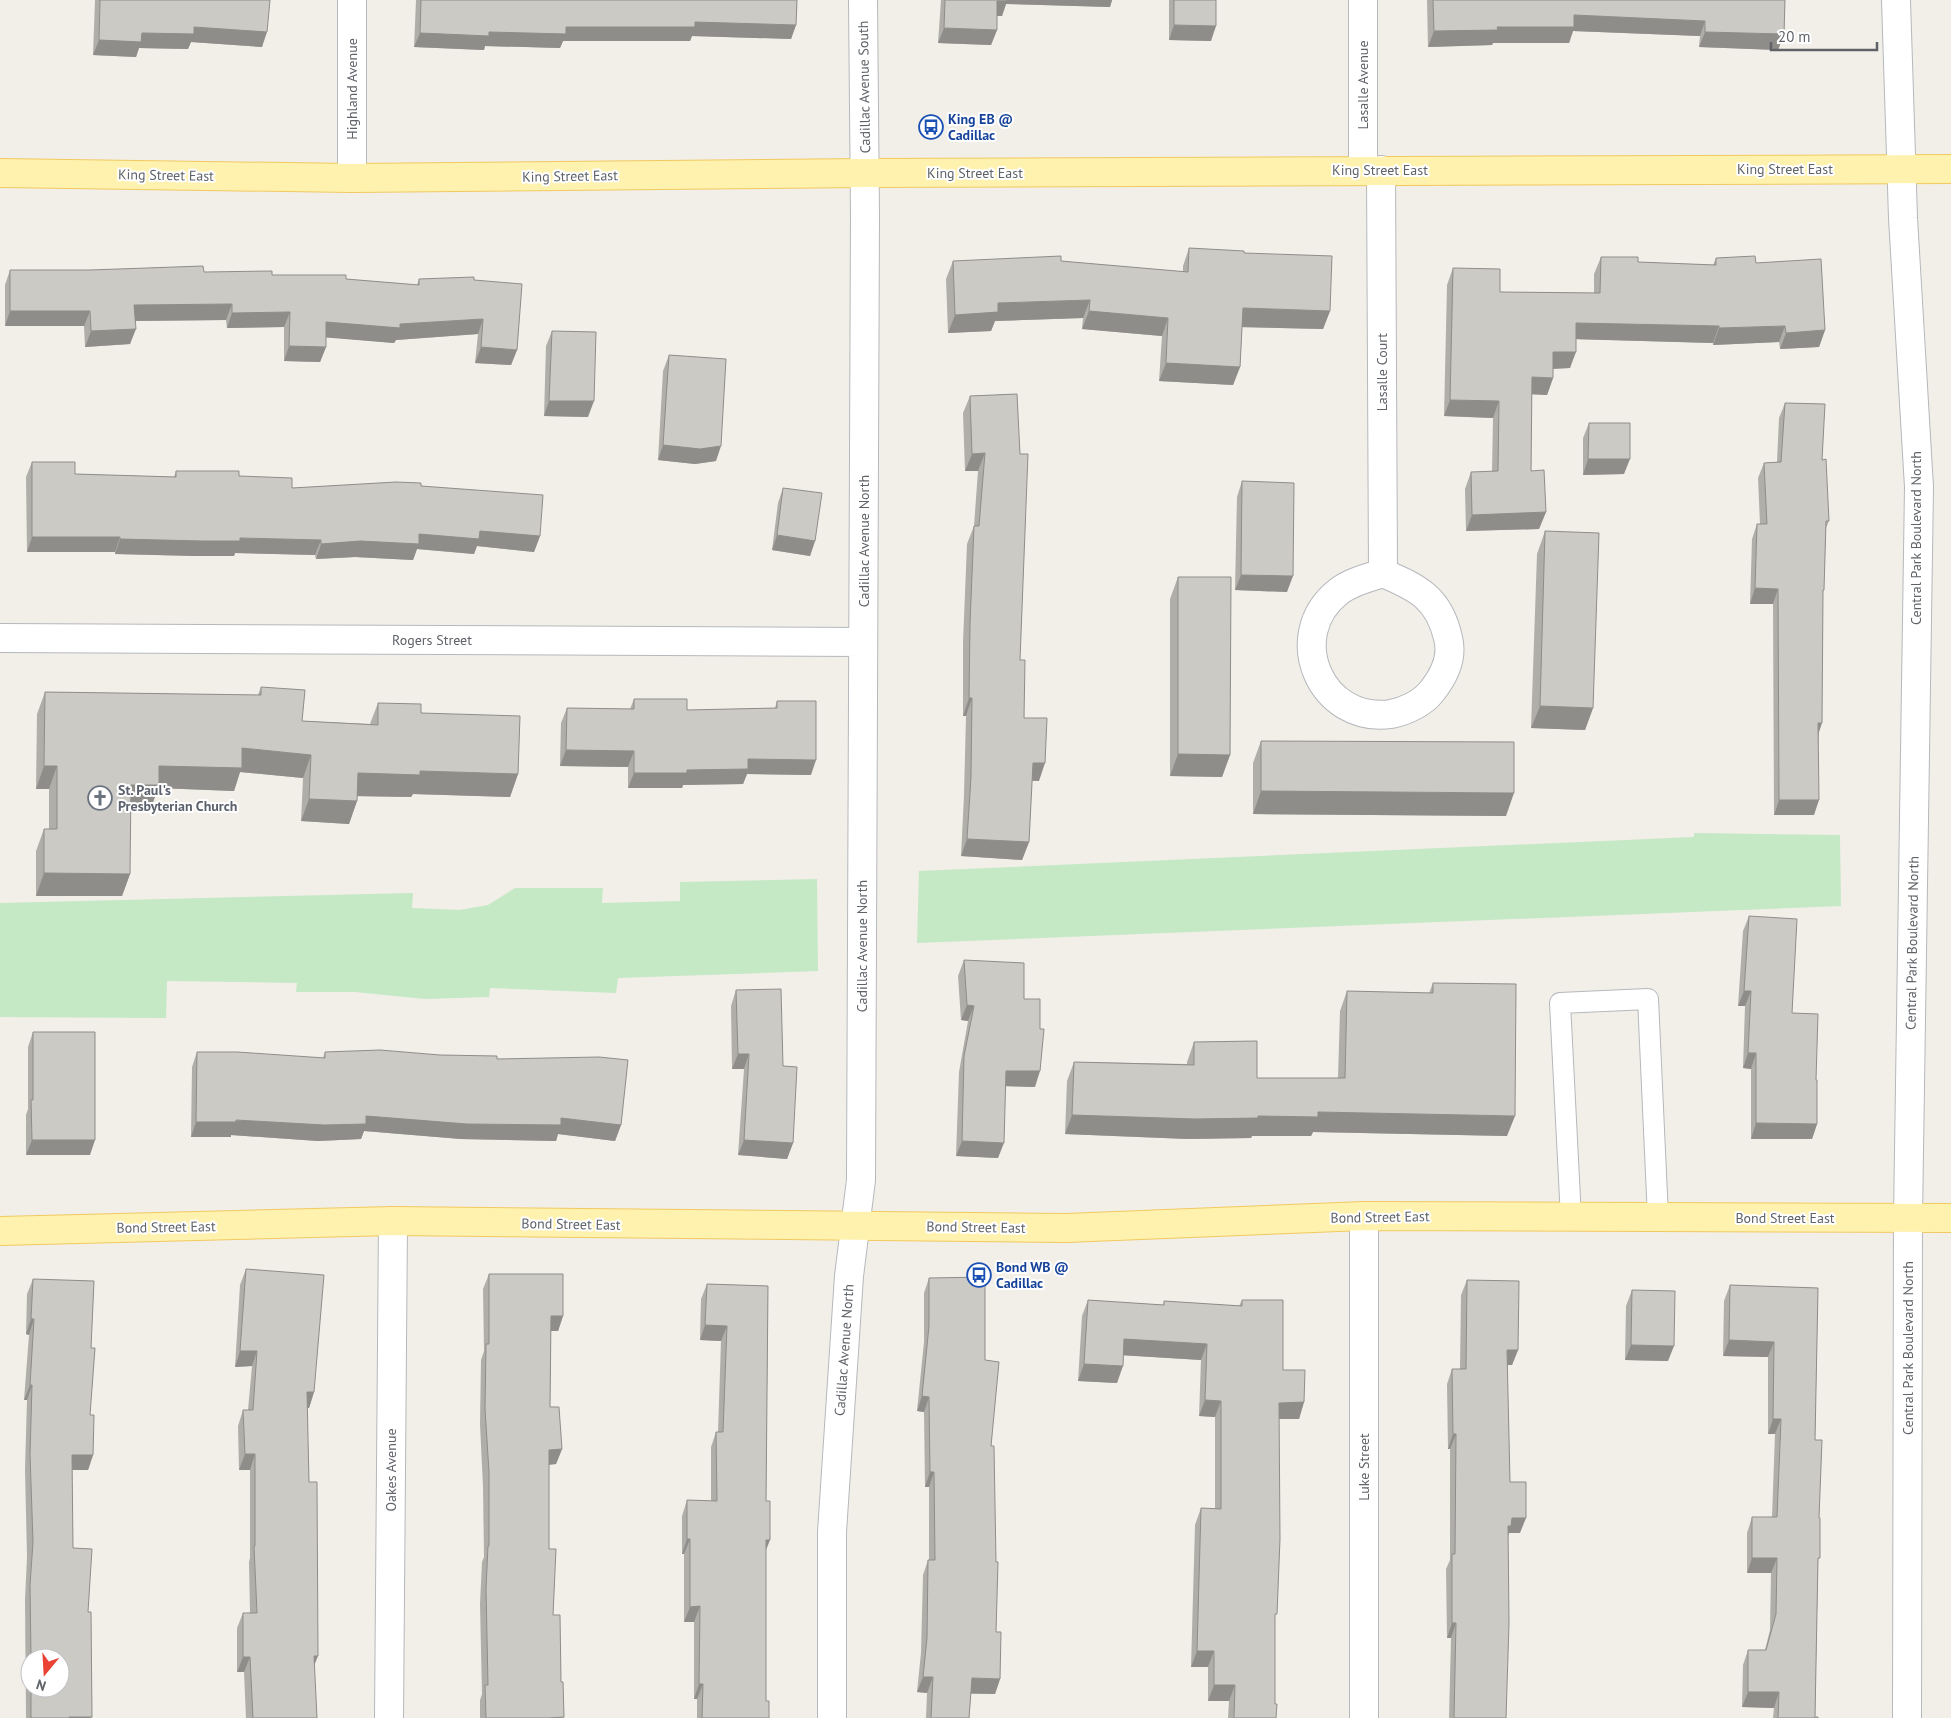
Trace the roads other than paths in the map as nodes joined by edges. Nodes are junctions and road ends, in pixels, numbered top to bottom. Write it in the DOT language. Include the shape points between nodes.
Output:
graph roads {
  1 [pos="352,0"];
  2 [pos="864,0"];
  3 [pos="1363,0"];
  4 [pos="1896,0"];
  5 [pos="1902,169"];
  6 [pos="1951,169"];
  7 [pos="1372,170"];
  8 [pos="0,173"];
  9 [pos="865,173"];
  10 [pos="352,178"];
  11 [pos="1383,573"];
  12 [pos="0,638"];
  13 [pos="863,642"];
  14 [pos="1364,1216"];
  15 [pos="1571,1218"];
  16 [pos="1658,1218"];
  17 [pos="1908,1218"];
  18 [pos="1951,1218"];
  19 [pos="393,1222"];
  20 [pos="854,1227"];
  21 [pos="0,1231"];
  22 [pos="389,1718"];
  23 [pos="832,1718"];
  24 [pos="1364,1718"];
  25 [pos="1907,1718"];
  1 -- 10 [label="street, Highland Avenue"];
  2 -- 9 [label="street, Cadillac Avenue South"];
  3 -- 7 [label="street, Lasalle Avenue"];
  4 -- 5 [label="street, Central Park Boulevard North"];
  5 -- 6 [label="main road, King Street East"];
  5 -- 7 [label="main road, King Street East"];
  5 -- 17 [label="street, Central Park Boulevard North" via="1919,487"];
  7 -- 9 [label="main road, King Street East"];
  7 -- 11 [label="street, Lasalle Court"];
  8 -- 10 [label="main road, King Street East"];
  9 -- 10 [label="main road, King Street East"];
  9 -- 13 [label="street, Cadillac Avenue North"];
  11 -- 11 [label="street" via="1338,591 1324,606 1313,629 1311,654 1318,678 1339,702 1361,713 1378,716 1402,712 1426,698 1441,680 1448,664 1449,640 1439,610 1422,592"];
  12 -- 13 [label="street, Rogers Street"];
  13 -- 20 [label="street, Cadillac Avenue North" via="861,1180"];
  14 -- 15 [label="main road, Bond Street East"];
  14 -- 20 [label="main road, Bond Street East" via="1066,1228"];
  14 -- 24 [label="street, Luke Street"];
  15 -- 16 [label="main road, Bond Street East"];
  15 -- 16 [label="lane" via="1560,1003 1648,999"];
  16 -- 17 [label="main road, Bond Street East"];
  17 -- 18 [label="main road, Bond Street East"];
  17 -- 25 [label="street, Central Park Boulevard North"];
  19 -- 20 [label="main road, Bond Street East"];
  19 -- 21 [label="main road, Bond Street East"];
  19 -- 22 [label="street, Oakes Avenue"];
  20 -- 23 [label="street, Cadillac Avenue North" via="832,1532"];
}
